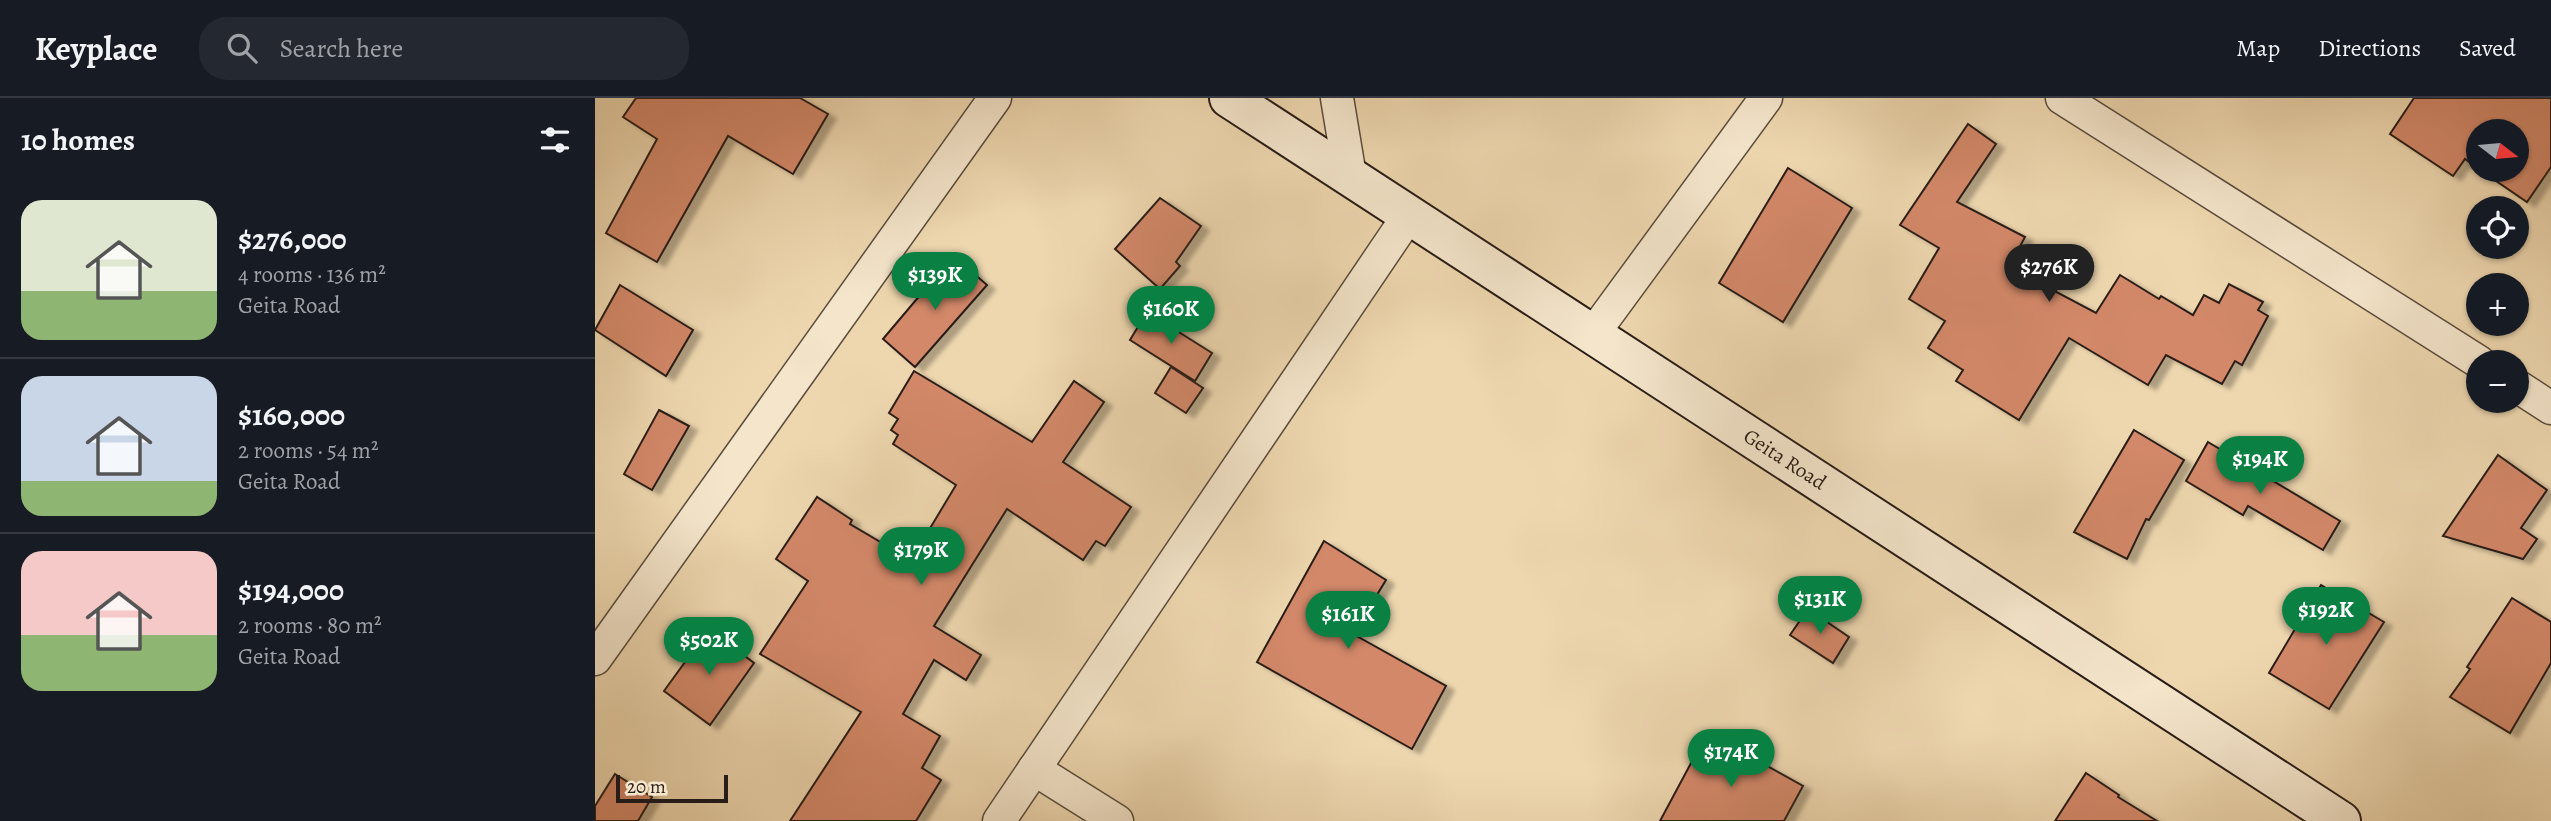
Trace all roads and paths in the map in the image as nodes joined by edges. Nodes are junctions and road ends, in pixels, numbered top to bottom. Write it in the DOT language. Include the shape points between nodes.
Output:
graph roads {
  1 [pos="995,98"];
  2 [pos="1229,98"];
  3 [pos="1337,98"];
  4 [pos="1766,98"];
  5 [pos="2062,98"];
  6 [pos="1350,176"];
  7 [pos="1409,215"];
  8 [pos="1593,334"];
  9 [pos="2466,354"];
  10 [pos="2529,394"];
  11 [pos="2551,408"];
  12 [pos="595,659"];
  13 [pos="1034,769"];
  14 [pos="999,821"];
  15 [pos="1117,821"];
  16 [pos="2341,821"];
  1 -- 12 [label="street"];
  2 -- 6 [label="main road, Geita Road"];
  3 -- 6 [label="street"];
  4 -- 8 [label="street"];
  5 -- 9 [label="street"];
  6 -- 7 [label="main road, Geita Road"];
  7 -- 8 [label="main road, Geita Road"];
  7 -- 13 [label="street"];
  8 -- 16 [label="main road, Geita Road"];
  10 -- 11 [label="street"];
  13 -- 14 [label="street"];
  13 -- 15 [label="street"];
}
